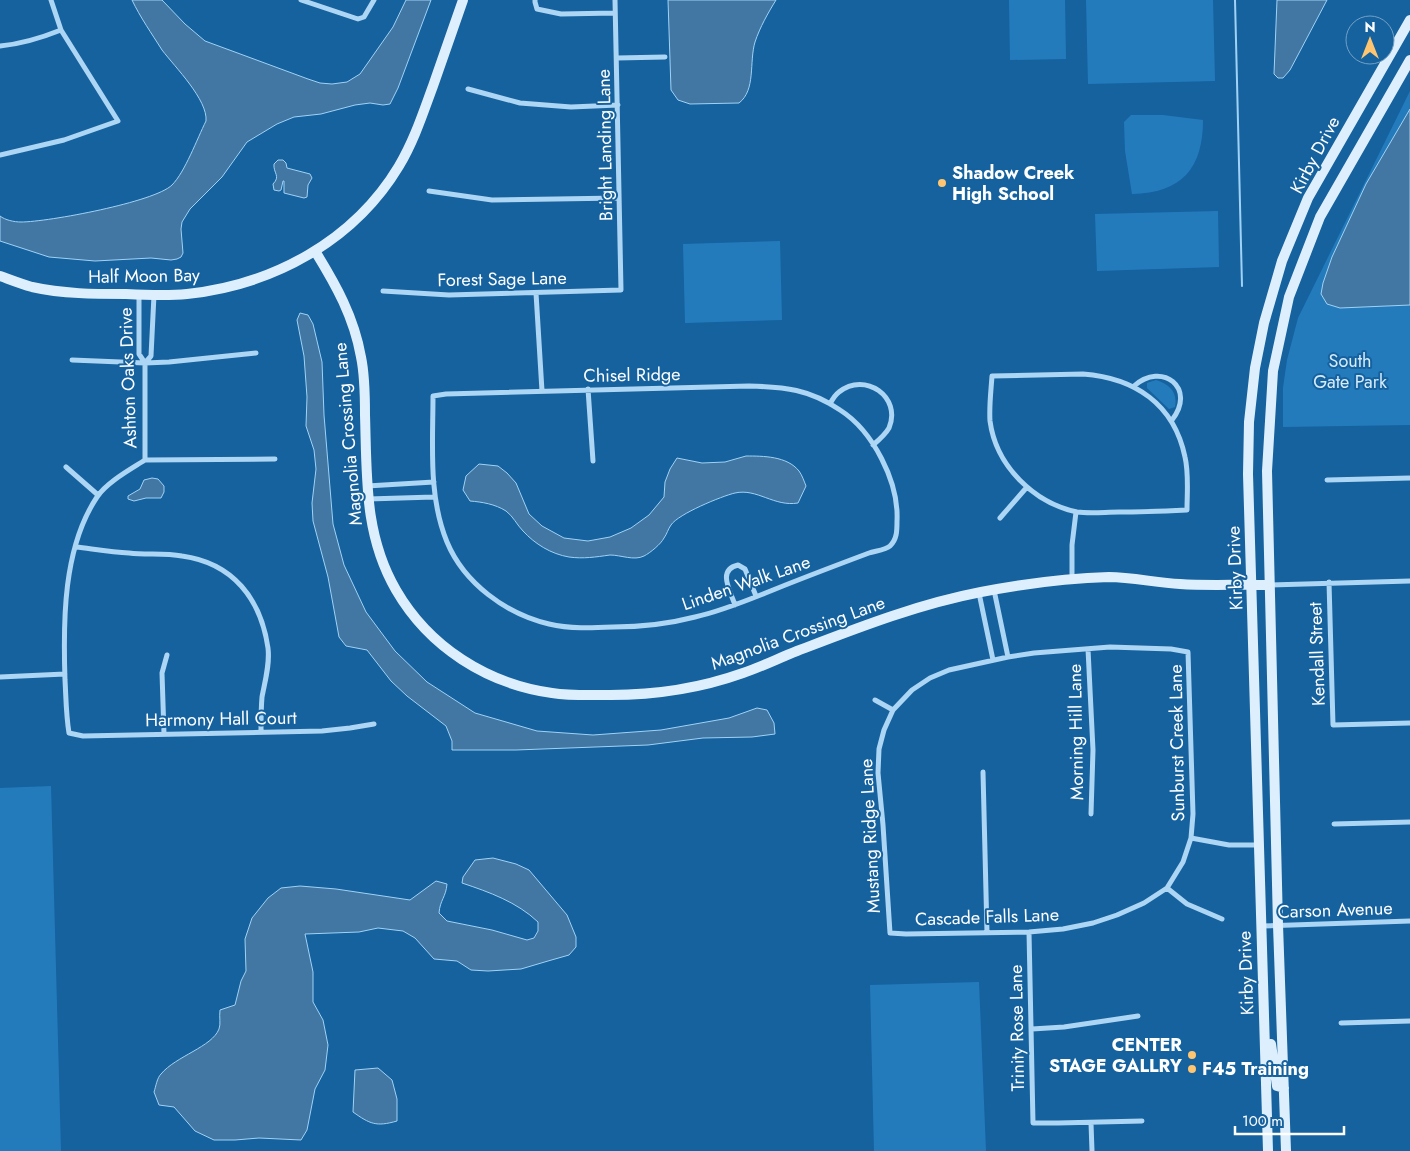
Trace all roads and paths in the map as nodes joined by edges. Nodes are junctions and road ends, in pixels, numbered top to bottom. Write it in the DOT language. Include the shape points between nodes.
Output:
graph roads {
  1 [pos="51,0"];
  2 [pos="301,0"];
  3 [pos="374,0"];
  4 [pos="463,0"];
  5 [pos="615,0"];
  6 [pos="535,1"];
  7 [pos="615,13"];
  8 [pos="1410,20"];
  9 [pos="61,30"];
  10 [pos="0,46"];
  11 [pos="665,57"];
  12 [pos="617,58"];
  13 [pos="1410,60"];
  14 [pos="468,88"];
  15 [pos="618,105"];
  16 [pos="0,155"];
  17 [pos="429,191"];
  18 [pos="619,198"];
  19 [pos="315,251"];
  20 [pos="0,276"];
  21 [pos="621,290"];
  22 [pos="383,291"];
  23 [pos="536,293"];
  24 [pos="139,295"];
  25 [pos="154,295"];
  26 [pos="1264,323"];
  27 [pos="1282,327"];
  28 [pos="256,353"];
  29 [pos="72,360"];
  30 [pos="145,363"];
  31 [pos="1134,386"];
  32 [pos="588,390"];
  33 [pos="542,391"];
  34 [pos="433,396"];
  35 [pos="830,404"];
  36 [pos="1172,420"];
  37 [pos="873,445"];
  38 [pos="274,459"];
  39 [pos="145,460"];
  40 [pos="592,461"];
  41 [pos="66,467"];
  42 [pos="1410,478"];
  43 [pos="1327,480"];
  44 [pos="434,482"];
  45 [pos="367,486"];
  46 [pos="1027,487"];
  47 [pos="98,495"];
  48 [pos="434,497"];
  49 [pos="368,499"];
  50 [pos="1076,512"];
  51 [pos="1000,518"];
  52 [pos="896,537"];
  53 [pos="76,547"];
  54 [pos="1072,579"];
  55 [pos="1410,581"];
  56 [pos="1329,582"];
  57 [pos="1251,584"];
  58 [pos="1270,585"];
  59 [pos="994,590"];
  60 [pos="979,593"];
  61 [pos="756,596"];
  62 [pos="735,605"];
  63 [pos="1088,649"];
  64 [pos="167,655"];
  65 [pos="1008,657"];
  66 [pos="993,660"];
  67 [pos="65,674"];
  68 [pos="0,676"];
  69 [pos="875,700"];
  70 [pos="893,710"];
  71 [pos="1410,723"];
  72 [pos="374,724"];
  73 [pos="261,731"];
  74 [pos="164,734"];
  75 [pos="983,772"];
  76 [pos="1091,814"];
  77 [pos="1410,822"];
  78 [pos="1334,824"];
  79 [pos="1191,838"];
  80 [pos="1259,844"];
  81 [pos="1167,888"];
  82 [pos="1222,919"];
  83 [pos="1410,922"];
  84 [pos="1278,925"];
  85 [pos="1261,926"];
  86 [pos="1029,932"];
  87 [pos="890,933"];
  88 [pos="987,933"];
  89 [pos="1138,1016"];
  90 [pos="1410,1021"];
  91 [pos="1264,1022"];
  92 [pos="1341,1024"];
  93 [pos="1032,1029"];
  94 [pos="1284,1088"];
  95 [pos="1266,1097"];
  96 [pos="1142,1121"];
  97 [pos="1091,1123"];
  98 [pos="1092,1151"];
  99 [pos="1268,1151"];
  100 [pos="1285,1151"];
  1 -- 9 [label="street"];
  2 -- 3 [label="street" via="358,18 364,17"];
  4 -- 19 [label="main road, Half Moon Bay" via="421,121 400,165 359,217"];
  5 -- 7 [label="street, Bright Landing Lane"];
  6 -- 7 [label="street" via="537,9 561,14"];
  7 -- 12 [label="street, Bright Landing Lane"];
  8 -- 26 [label="main road, Kirby Drive" via="1308,198 1282,262"];
  9 -- 10 [label="street" via="43,38"];
  9 -- 16 [label="street" via="118,121 64,140"];
  11 -- 12 [label="street"];
  12 -- 15 [label="street, Bright Landing Lane"];
  13 -- 27 [label="main road, Kirby Drive" via="1320,217 1289,297"];
  14 -- 15 [label="street" via="520,103 570,107"];
  15 -- 18 [label="street, Bright Landing Lane"];
  17 -- 18 [label="street" via="492,200"];
  18 -- 21 [label="street, Bright Landing Lane"];
  19 -- 25 [label="main road, Half Moon Bay" via="266,276 231,286 185,294"];
  19 -- 45 [label="main road, Magnolia Crossing Lane" via="343,299 357,338 363,375"];
  20 -- 24 [label="main road, Half Moon Bay" via="54,290"];
  21 -- 23 [label="street, Forest Sage Lane"];
  22 -- 23 [label="street, Forest Sage Lane" via="449,295"];
  23 -- 33 [label="street"];
  24 -- 25 [label="main road, Half Moon Bay"];
  24 -- 30 [label="street, Ashton Oaks Drive" via="139,354"];
  25 -- 30 [label="street" via="151,356"];
  26 -- 27 [label="main road"];
  26 -- 57 [label="main road, Kirby Drive" via="1249,422"];
  27 -- 58 [label="main road, Kirby Drive" via="1273,371 1267,471"];
  28 -- 30 [label="street"];
  29 -- 30 [label="street"];
  30 -- 39 [label="street, Ashton Oaks Drive"];
  31 -- 36 [label="street" via="1153,399"];
  31 -- 36 [label="street" via="1152,376 1174,383 1181,401"];
  31 -- 46 [label="street" via="1097,375 992,376 990,412 993,433 1006,463"];
  32 -- 33 [label="street, Chisel Ridge"];
  32 -- 35 [label="street, Chisel Ridge" via="775,387 798,390"];
  32 -- 40 [label="street"];
  33 -- 34 [label="street, Chisel Ridge"];
  34 -- 44 [label="street, Linden Walk Lane"];
  35 -- 37 [label="street, Chisel Ridge" via="855,423"];
  35 -- 37 [label="street" via="838,392 853,384 866,384 884,394 890,408 889,428"];
  36 -- 50 [label="street" via="1186,458 1187,510"];
  37 -- 52 [label="street, Chisel Ridge" via="894,488 898,512"];
  38 -- 39 [label="street"];
  39 -- 47 [label="street"];
  41 -- 47 [label="street"];
  42 -- 43 [label="street"];
  44 -- 45 [label="street"];
  44 -- 48 [label="street, Linden Walk Lane"];
  45 -- 49 [label="main road, Magnolia Crossing Lane"];
  46 -- 50 [label="street" via="1048,501"];
  46 -- 51 [label="street"];
  47 -- 53 [label="street" via="84,521"];
  48 -- 49 [label="street"];
  48 -- 62 [label="street, Linden Walk Lane" via="447,542 469,575 502,605 534,620 565,627 630,627 678,621"];
  49 -- 60 [label="main road, Magnolia Crossing Lane" via="375,538 387,573 410,612 436,640 489,676 526,689 556,694 623,695 701,685 742,674 899,614"];
  50 -- 54 [label="street"];
  52 -- 61 [label="street, Linden Walk Lane" via="889,548"];
  53 -- 67 [label="street" via="65,601"];
  53 -- 73 [label="street" via="183,556 224,570 237,580 258,611 268,648"];
  54 -- 57 [label="main road, Magnolia Crossing Lane" via="1113,577 1183,584"];
  54 -- 59 [label="main road, Magnolia Crossing Lane"];
  55 -- 56 [label="street"];
  56 -- 58 [label="street"];
  56 -- 71 [label="street, Kendall Street" via="1333,725"];
  57 -- 58 [label="main road, Magnolia Crossing Lane"];
  57 -- 80 [label="main road, Kirby Drive"];
  58 -- 84 [label="main road, Kirby Drive"];
  59 -- 60 [label="main road, Magnolia Crossing Lane"];
  59 -- 65 [label="street"];
  60 -- 66 [label="street"];
  61 -- 62 [label="street, Linden Walk Lane"];
  61 -- 62 [label="street" via="745,569 731,566 726,576"];
  63 -- 65 [label="street"];
  63 -- 76 [label="street, Morning Hill Lane" via="1093,750"];
  63 -- 79 [label="street, Sunburst Creek Lane" via="1135,647 1188,652 1194,814"];
  64 -- 74 [label="street" via="162,673"];
  65 -- 66 [label="street"];
  66 -- 70 [label="street" via="930,678 912,690"];
  67 -- 68 [label="street"];
  67 -- 74 [label="street, Harmony Hall Court" via="70,733 83,736"];
  69 -- 70 [label="street"];
  70 -- 87 [label="street, Mustang Ridge Lane" via="879,749 878,773"];
  72 -- 73 [label="street, Harmony Hall Court" via="322,730"];
  73 -- 74 [label="street, Harmony Hall Court"];
  75 -- 88 [label="street"];
  77 -- 78 [label="street"];
  79 -- 80 [label="street" via="1229,845"];
  79 -- 81 [label="street, Sunburst Creek Lane" via="1183,862"];
  80 -- 85 [label="main road, Kirby Drive"];
  81 -- 82 [label="street" via="1187,904"];
  81 -- 86 [label="street, Cascade Falls Lane" via="1144,903 1092,923"];
  83 -- 84 [label="street, Carson Avenue"];
  84 -- 85 [label="street, Carson Avenue"];
  84 -- 94 [label="main road, Kirby Drive"];
  85 -- 91 [label="main road, Kirby Drive"];
  86 -- 88 [label="street, Cascade Falls Lane"];
  86 -- 93 [label="street, Trinity Rose Lane"];
  87 -- 88 [label="street, Cascade Falls Lane"];
  89 -- 93 [label="street"];
  90 -- 92 [label="street"];
  91 -- 94 [label="main road" via="1277,1086"];
  91 -- 95 [label="main road, Kirby Drive"];
  93 -- 97 [label="street, Trinity Rose Lane" via="1033,1123"];
  94 -- 100 [label="main road, Kirby Drive"];
  95 -- 99 [label="main road, Kirby Drive"];
  95 -- 100 [label="main road" via="1277,1098 1280,1138"];
  96 -- 97 [label="street"];
  97 -- 98 [label="street"];
}
